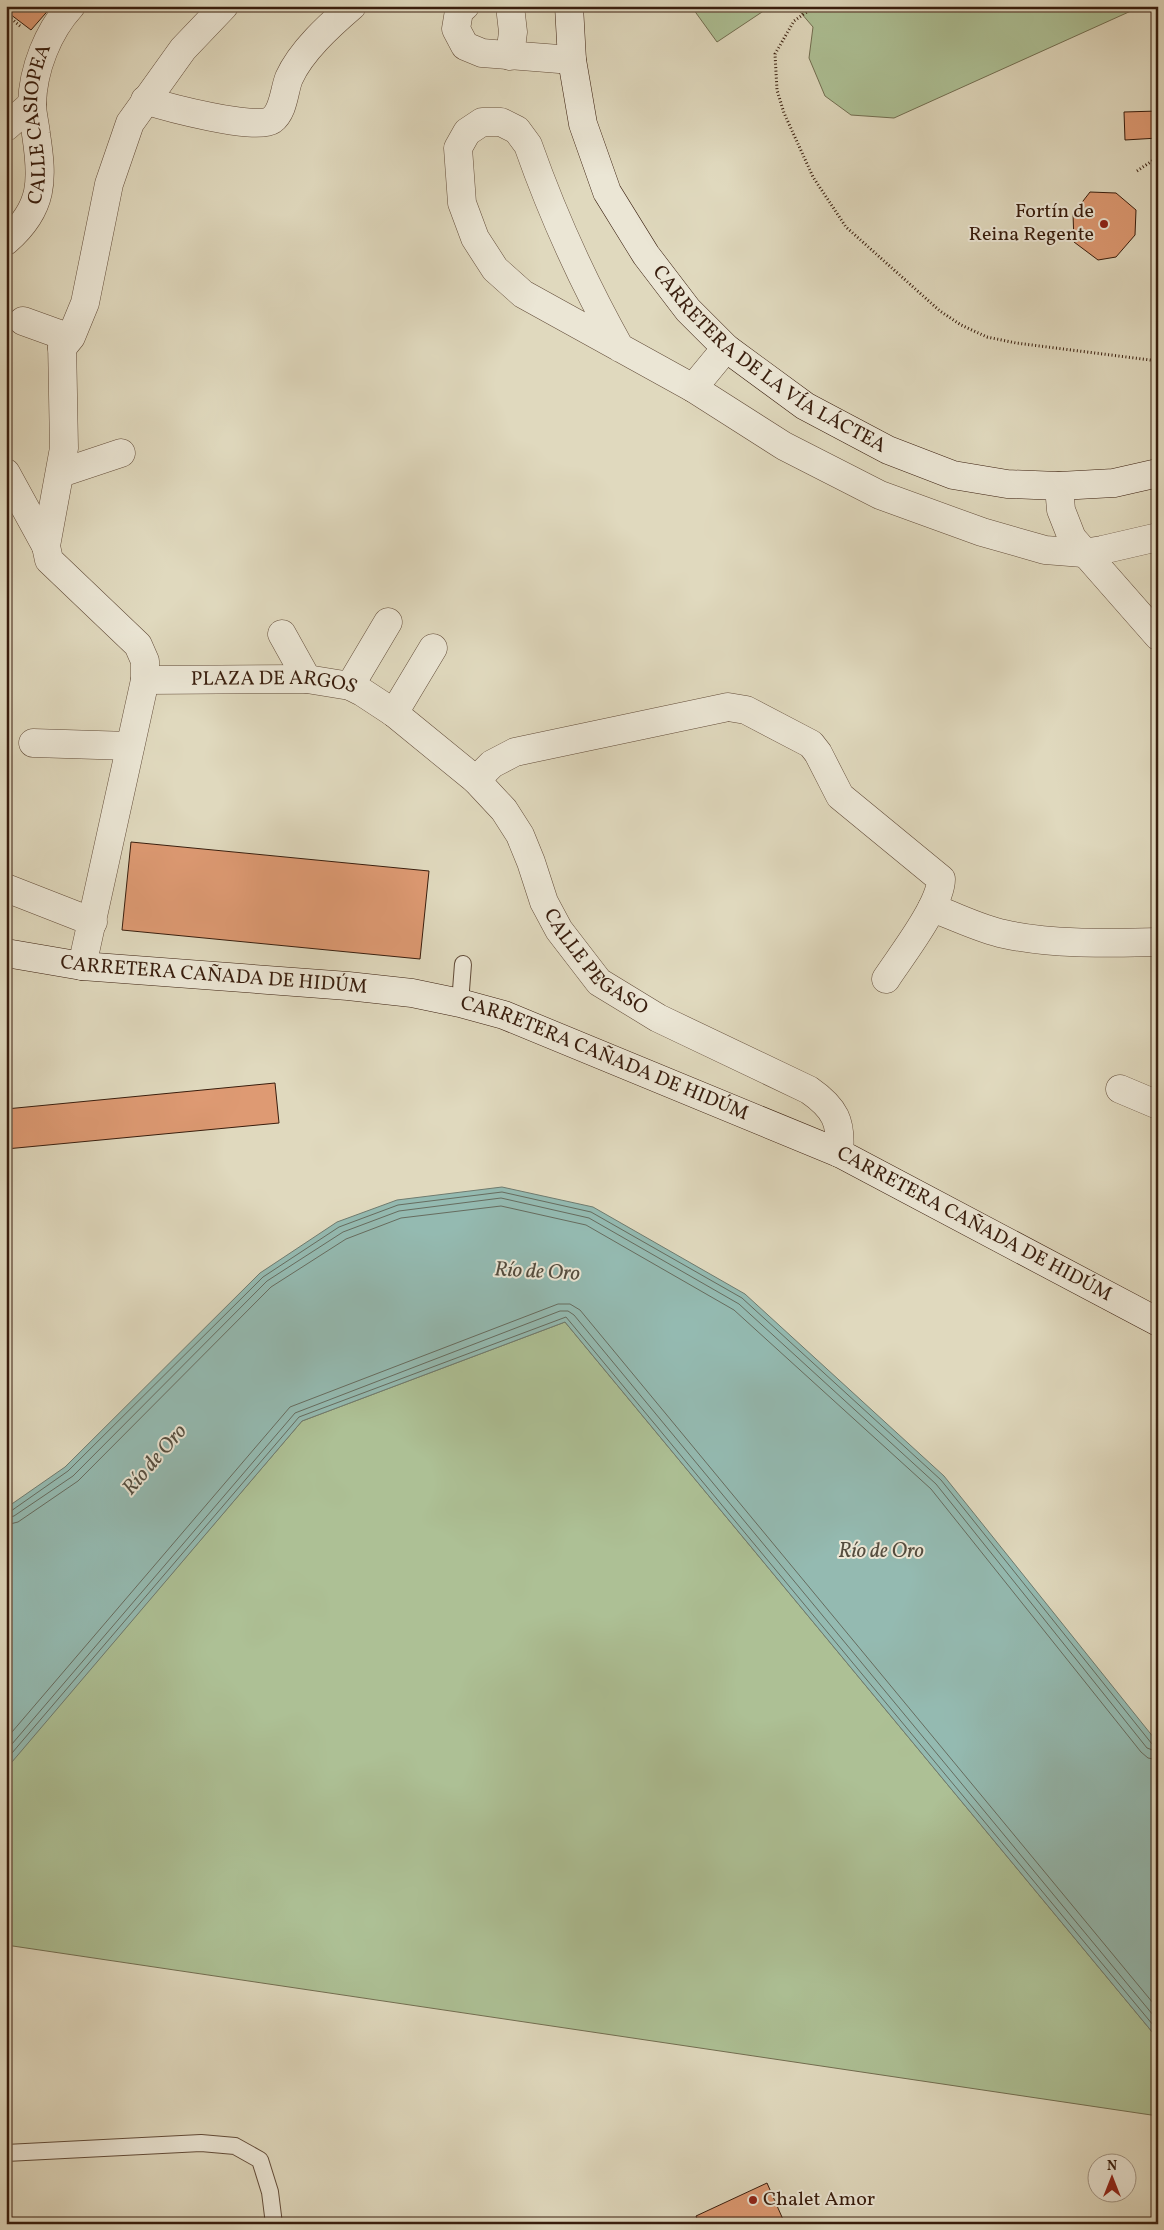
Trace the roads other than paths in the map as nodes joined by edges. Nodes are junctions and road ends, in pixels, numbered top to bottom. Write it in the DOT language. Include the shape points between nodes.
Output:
graph roads {
  1 [pos="71,6"];
  2 [pos="224,6"];
  3 [pos="352,6"];
  4 [pos="465,6"];
  5 [pos="510,6"];
  6 [pos="569,6"];
  7 [pos="510,56"];
  8 [pos="572,60"];
  9 [pos="145,100"];
  10 [pos="32,104"];
  11 [pos="6,127"];
  12 [pos="6,241"];
  13 [pos="23,321"];
  14 [pos="62,348"];
  15 [pos="620,348"];
  16 [pos="726,348"];
  17 [pos="693,388"];
  18 [pos="121,453"];
  19 [pos="6,473"];
  20 [pos="61,473"];
  21 [pos="1158,474"];
  22 [pos="1059,486"];
  23 [pos="1158,537"];
  24 [pos="46,546"];
  25 [pos="1083,553"];
  26 [pos="388,622"];
  27 [pos="282,634"];
  28 [pos="1158,636"];
  29 [pos="433,648"];
  30 [pos="307,679"];
  31 [pos="145,680"];
  32 [pos="350,686"];
  33 [pos="394,713"];
  34 [pos="33,743"];
  35 [pos="130,746"];
  36 [pos="476,780"];
  37 [pos="6,888"];
  38 [pos="932,908"];
  39 [pos="93,922"];
  40 [pos="1158,942"];
  41 [pos="6,953"];
  42 [pos="463,964"];
  43 [pos="82,966"];
  44 [pos="886,979"];
  45 [pos="460,1003"];
  46 [pos="1120,1089"];
  47 [pos="1158,1105"];
  48 [pos="839,1153"];
  49 [pos="1158,1322"];
  50 [pos="6,2153"];
  51 [pos="274,2224"];
  1 -- 10 [label="street, CALLE CASIOPEA" via="60,18 40,58"];
  2 -- 9 [label="street" via="183,49"];
  3 -- 9 [label="street" via="327,28 297,64 278,113 266,123 184,112"];
  4 -- 7 [label="street" via="459,10 456,29 465,46 482,53"];
  5 -- 7 [label="street" via="513,32"];
  6 -- 8 [label="street, CARRETERA DE LA VÍA LÁCTEA"];
  7 -- 8 [label="street"];
  8 -- 16 [label="street, CARRETERA DE LA VÍA LÁCTEA" via="583,124 607,192 646,255 688,310"];
  9 -- 14 [label="street" via="130,123 109,184 85,303 71,337"];
  10 -- 11 [label="street"];
  10 -- 12 [label="street, CALLE CASIOPEA" via="41,177 35,204 21,228"];
  13 -- 14 [label="street" via="59,334"];
  14 -- 20 [label="street" via="64,448"];
  15 -- 15 [label="street" via="568,249 528,145 517,130 501,122 482,122 467,132 458,148 462,203 475,238 495,269 523,294"];
  15 -- 17 [label="street"];
  16 -- 17 [label="street"];
  16 -- 22 [label="street, CARRETERA DE LA VÍA LÁCTEA" via="805,406 888,450 953,476 1007,484"];
  17 -- 25 [label="street" via="784,446 880,495 982,532 1045,550"];
  18 -- 20 [label="street"];
  19 -- 24 [label="street"];
  20 -- 24 [label="street"];
  21 -- 22 [label="street, CARRETERA DE LA VÍA LÁCTEA" via="1114,483"];
  22 -- 25 [label="street" via="1061,510 1072,538"];
  23 -- 25 [label="street"];
  24 -- 31 [label="street" via="49,560 59,571 138,645 145,661"];
  25 -- 28 [label="street"];
  26 -- 32 [label="street"];
  27 -- 30 [label="street"];
  29 -- 33 [label="street"];
  30 -- 31 [label="street, PLAZA DE ARGOS"];
  30 -- 32 [label="street, PLAZA DE ARGOS"];
  31 -- 35 [label="street"];
  32 -- 33 [label="street, PLAZA DE ARGOS"];
  33 -- 36 [label="street, CALLE PEGASO"];
  34 -- 35 [label="street"];
  35 -- 39 [label="street"];
  36 -- 38 [label="street" via="492,764 515,752 728,707 746,710 811,744 840,796 937,875 940,884"];
  36 -- 48 [label="street, CALLE PEGASO" via="504,810 520,835 544,902 559,930 599,982 658,1018 809,1090 825,1101 836,1116 841,1135"];
  37 -- 39 [label="street"];
  38 -- 40 [label="street" via="1003,934 1051,941"];
  38 -- 44 [label="street"];
  39 -- 43 [label="street"];
  41 -- 43 [label="street, CARRETERA CAÑADA DE HIDÚM"];
  42 -- 45 [label="lane"];
  43 -- 45 [label="street, CARRETERA CAÑADA DE HIDÚM" via="348,986 412,993"];
  45 -- 48 [label="street, CARRETERA CAÑADA DE HIDÚM" via="504,1014"];
  46 -- 47 [label="street"];
  48 -- 49 [label="street, CARRETERA CAÑADA DE HIDÚM"];
  50 -- 51 [label="lane" via="201,2143 235,2146 260,2160 270,2192"];
}
